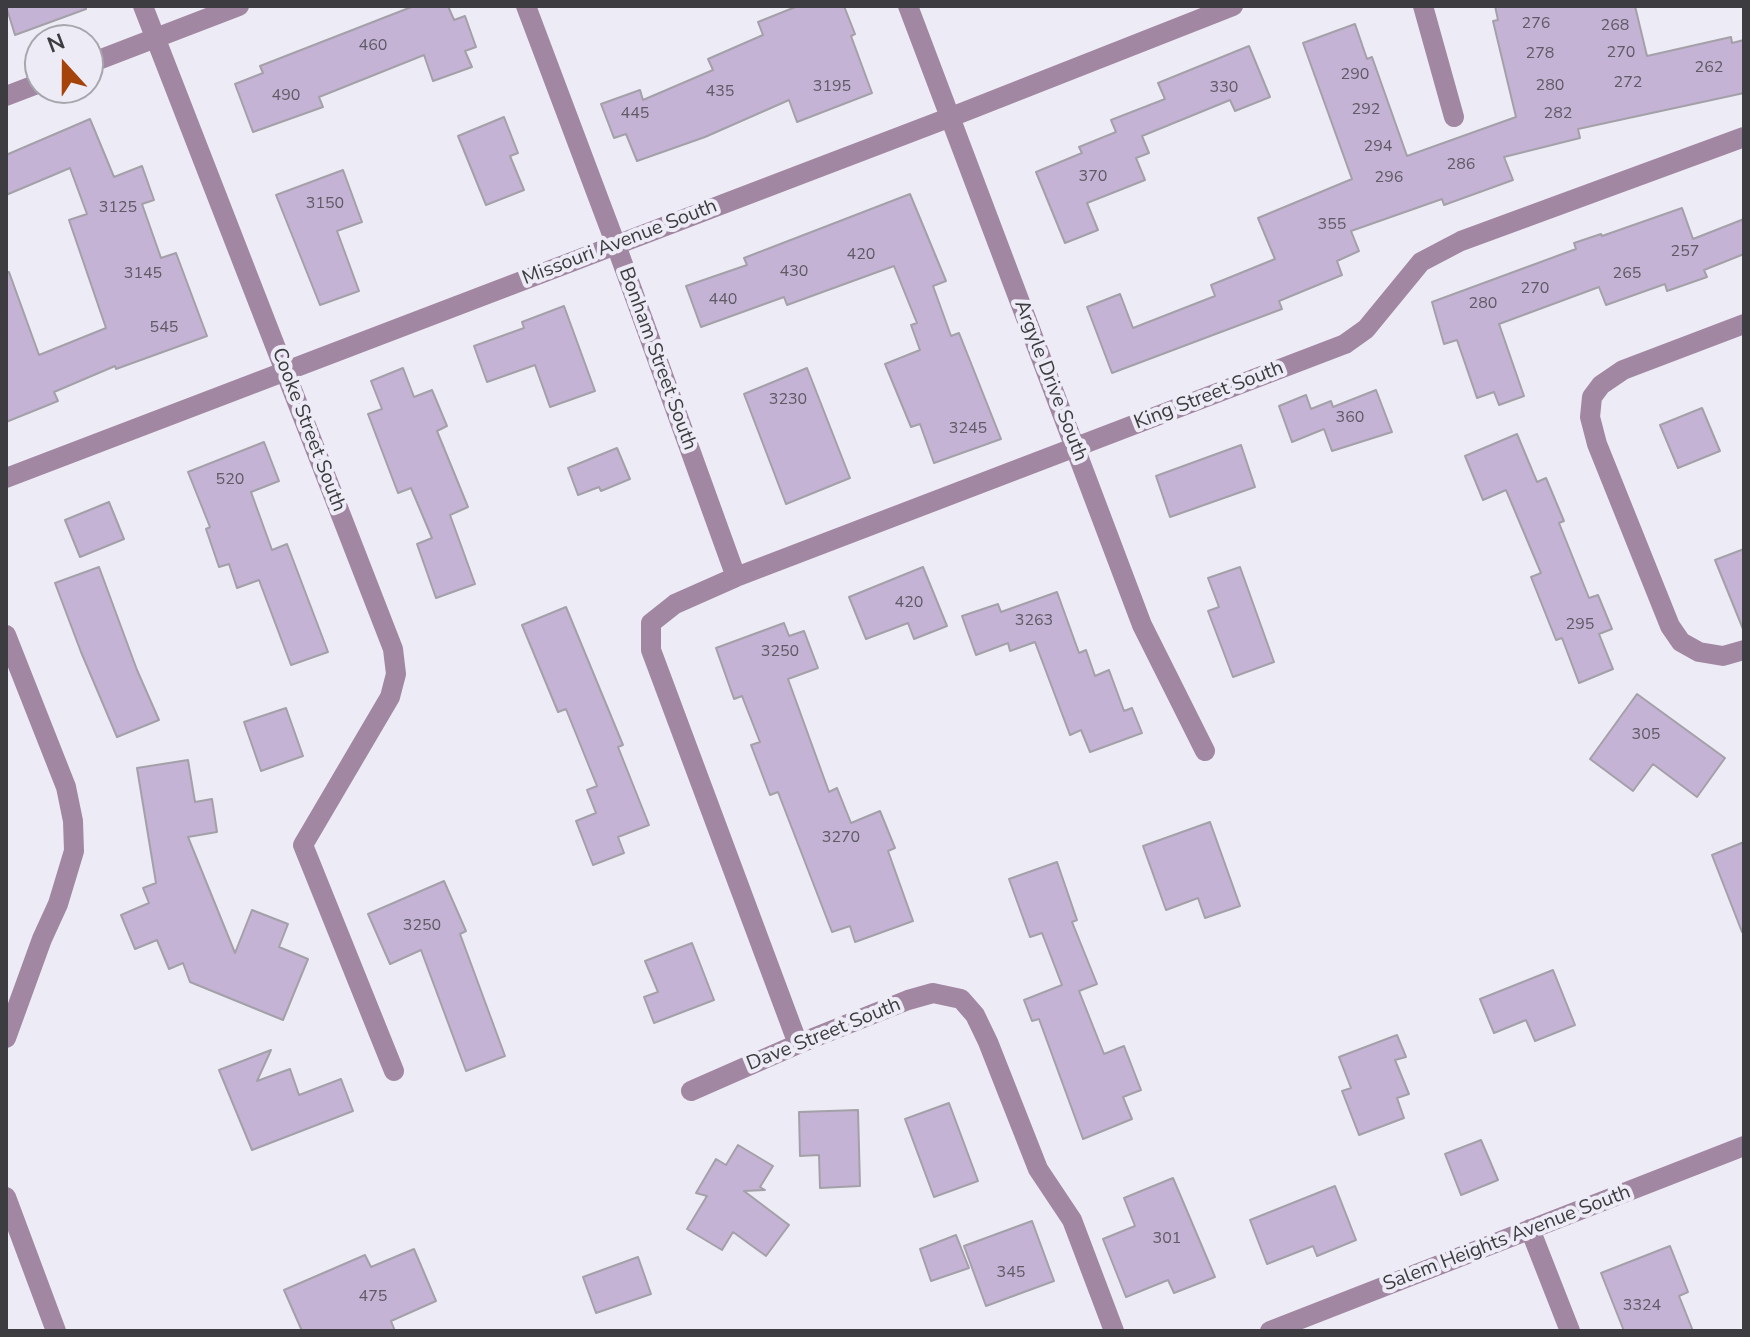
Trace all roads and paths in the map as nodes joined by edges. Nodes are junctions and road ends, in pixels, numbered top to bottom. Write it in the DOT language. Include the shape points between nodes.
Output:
graph roads {
  1 [pos="143,6"];
  2 [pos="239,6"];
  3 [pos="526,6"];
  4 [pos="908,6"];
  5 [pos="1233,6"];
  6 [pos="1423,6"];
  7 [pos="155,38"];
  8 [pos="104,58"];
  9 [pos="951,117"];
  10 [pos="1454,117"];
  11 [pos="1744,137"];
  12 [pos="616,245"];
  13 [pos="1744,324"];
  14 [pos="284,370"];
  15 [pos="1074,447"];
  16 [pos="6,478"];
  17 [pos="736,577"];
  18 [pos="6,635"];
  19 [pos="1744,650"];
  20 [pos="1205,751"];
  21 [pos="6,1038"];
  22 [pos="798,1044"];
  23 [pos="394,1071"];
  24 [pos="691,1091"];
  25 [pos="1744,1146"];
  26 [pos="6,1197"];
  27 [pos="10,1226"];
  28 [pos="1530,1229"];
  29 [pos="56,1331"];
  30 [pos="1114,1331"];
  31 [pos="1270,1331"];
  32 [pos="1570,1331"];
  1 -- 7 [label="street, Cooke Street South"];
  2 -- 7 [label="street"];
  3 -- 12 [label="street, Bonham Street South"];
  4 -- 9 [label="street, Argyle Drive South"];
  5 -- 9 [label="street, Missouri Avenue South"];
  6 -- 10 [label="street"];
  7 -- 8 [label="street"];
  7 -- 14 [label="street, Cooke Street South"];
  9 -- 12 [label="street, Missouri Avenue South"];
  9 -- 15 [label="street, Argyle Drive South"];
  11 -- 15 [label="street, King Street South" via="1461,241 1421,262 1366,329 1345,344"];
  12 -- 14 [label="street, Missouri Avenue South"];
  12 -- 17 [label="street, Bonham Street South"];
  13 -- 19 [label="street" via="1623,370 1592,397 1590,417 1670,626 1681,642 1699,652 1723,656"];
  14 -- 16 [label="street, Missouri Avenue South"];
  14 -- 23 [label="street, Cooke Street South" via="393,649 396,674 390,697 303,845"];
  15 -- 17 [label="street, King Street South"];
  15 -- 20 [label="street, Argyle Drive South" via="1142,625"];
  17 -- 22 [label="street, King Street South" via="675,604 651,623 651,650"];
  18 -- 21 [label="street" via="66,787 74,851"];
  22 -- 24 [label="street, Dave Street South"];
  22 -- 30 [label="street, Dave Street South" via="933,993 961,999 988,1042 1038,1169 1072,1220"];
  25 -- 28 [label="street, Salem Heights Avenue South"];
  26 -- 27 [label="street"];
  27 -- 29 [label="street"];
  28 -- 31 [label="street, Salem Heights Avenue South"];
  28 -- 32 [label="street"];
}
